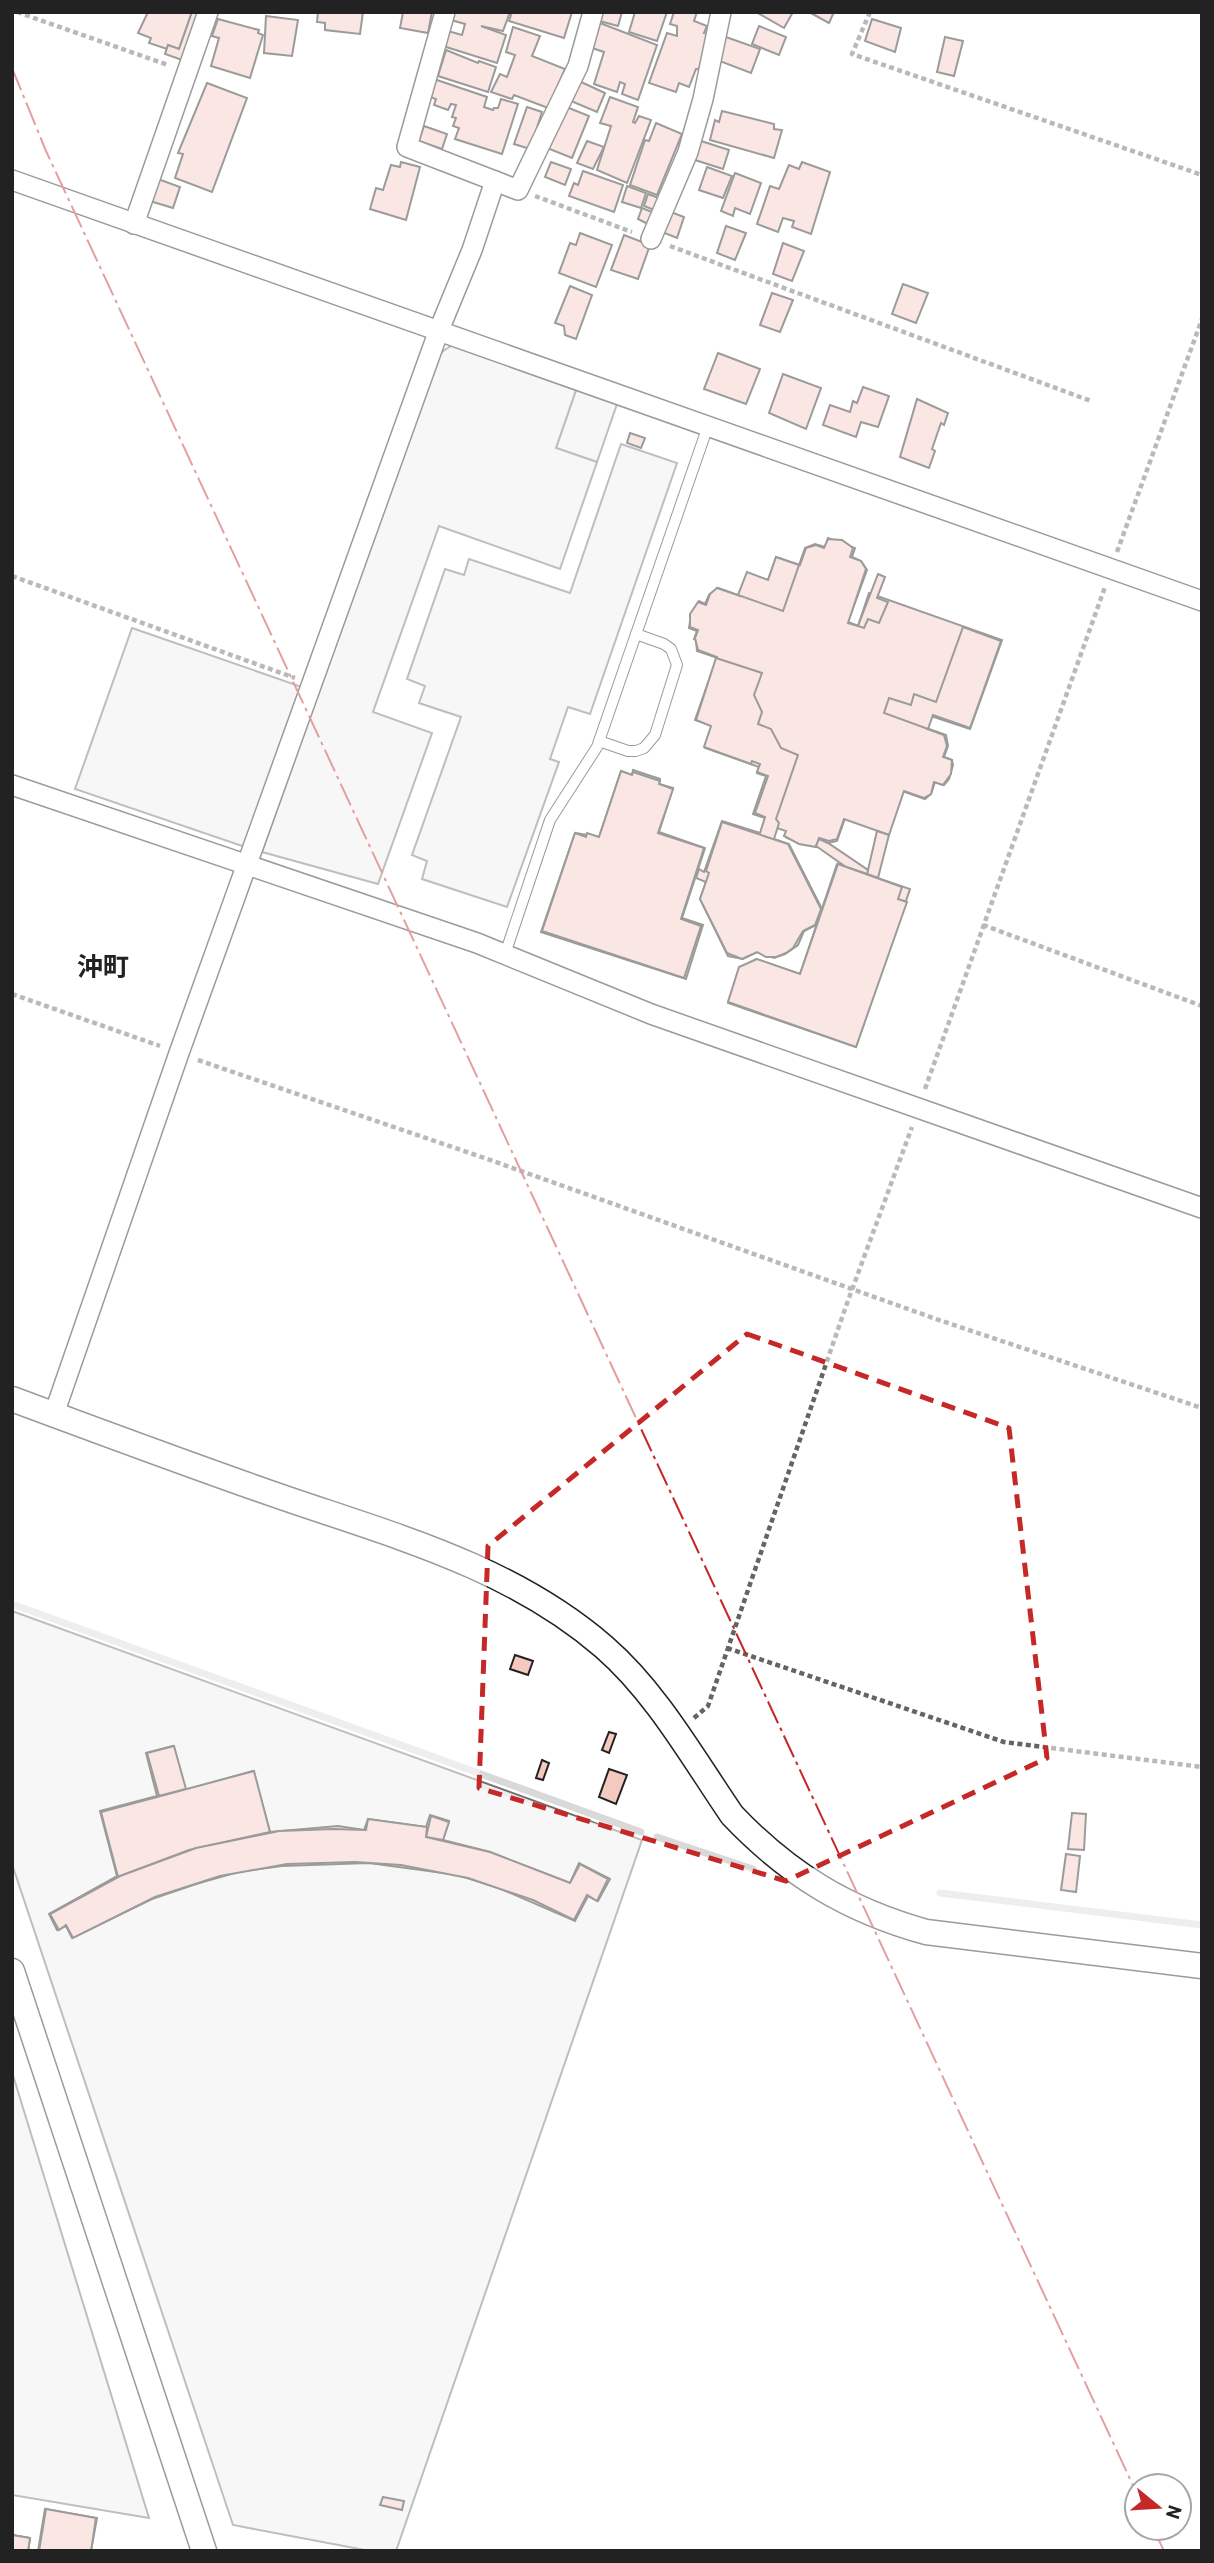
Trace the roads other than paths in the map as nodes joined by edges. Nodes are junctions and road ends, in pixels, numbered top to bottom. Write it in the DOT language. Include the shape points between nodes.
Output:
graph roads {
  1 [pos="208,12"];
  2 [pos="444,12"];
  3 [pos="593,12"];
  4 [pos="721,12"];
  5 [pos="12,180"];
  6 [pos="495,181"];
  7 [pos="134,223"];
  8 [pos="651,239"];
  9 [pos="439,330"];
  10 [pos="708,426"];
  11 [pos="1202,601"];
  12 [pos="636,634"];
  13 [pos="599,741"];
  14 [pos="12,785"];
  15 [pos="246,866"];
  16 [pos="505,954"];
  17 [pos="1202,1208"];
  18 [pos="12,1399"];
  19 [pos="54,1414"];
  20 [pos="1202,1966"];
  21 [pos="12,1970"];
  22 [pos="204,2551"];
  1 -- 7 [label="street"];
  2 -- 6 [label="street" via="407,147"];
  3 -- 6 [label="street" via="578,66 518,190"];
  4 -- 8 [label="street" via="688,152"];
  5 -- 7 [label="street"];
  6 -- 9 [label="street"];
  7 -- 9 [label="street"];
  9 -- 10 [label="street"];
  9 -- 15 [label="street"];
  10 -- 11 [label="street"];
  10 -- 12 [label="lane"];
  12 -- 13 [label="lane"];
  12 -- 13 [label="lane" via="671,649 677,665 655,734 645,748 636,751"];
  13 -- 16 [label="lane" via="550,820"];
  14 -- 15 [label="street"];
  15 -- 16 [label="street"];
  15 -- 19 [label="street"];
  16 -- 17 [label="street" via="651,1014"];
  18 -- 19 [label="street"];
  19 -- 20 [label="street" via="444,1553 489,1572 567,1617 648,1693 747,1831 816,1887 863,1911 926,1932"];
  21 -- 22 [label="street"];
}
